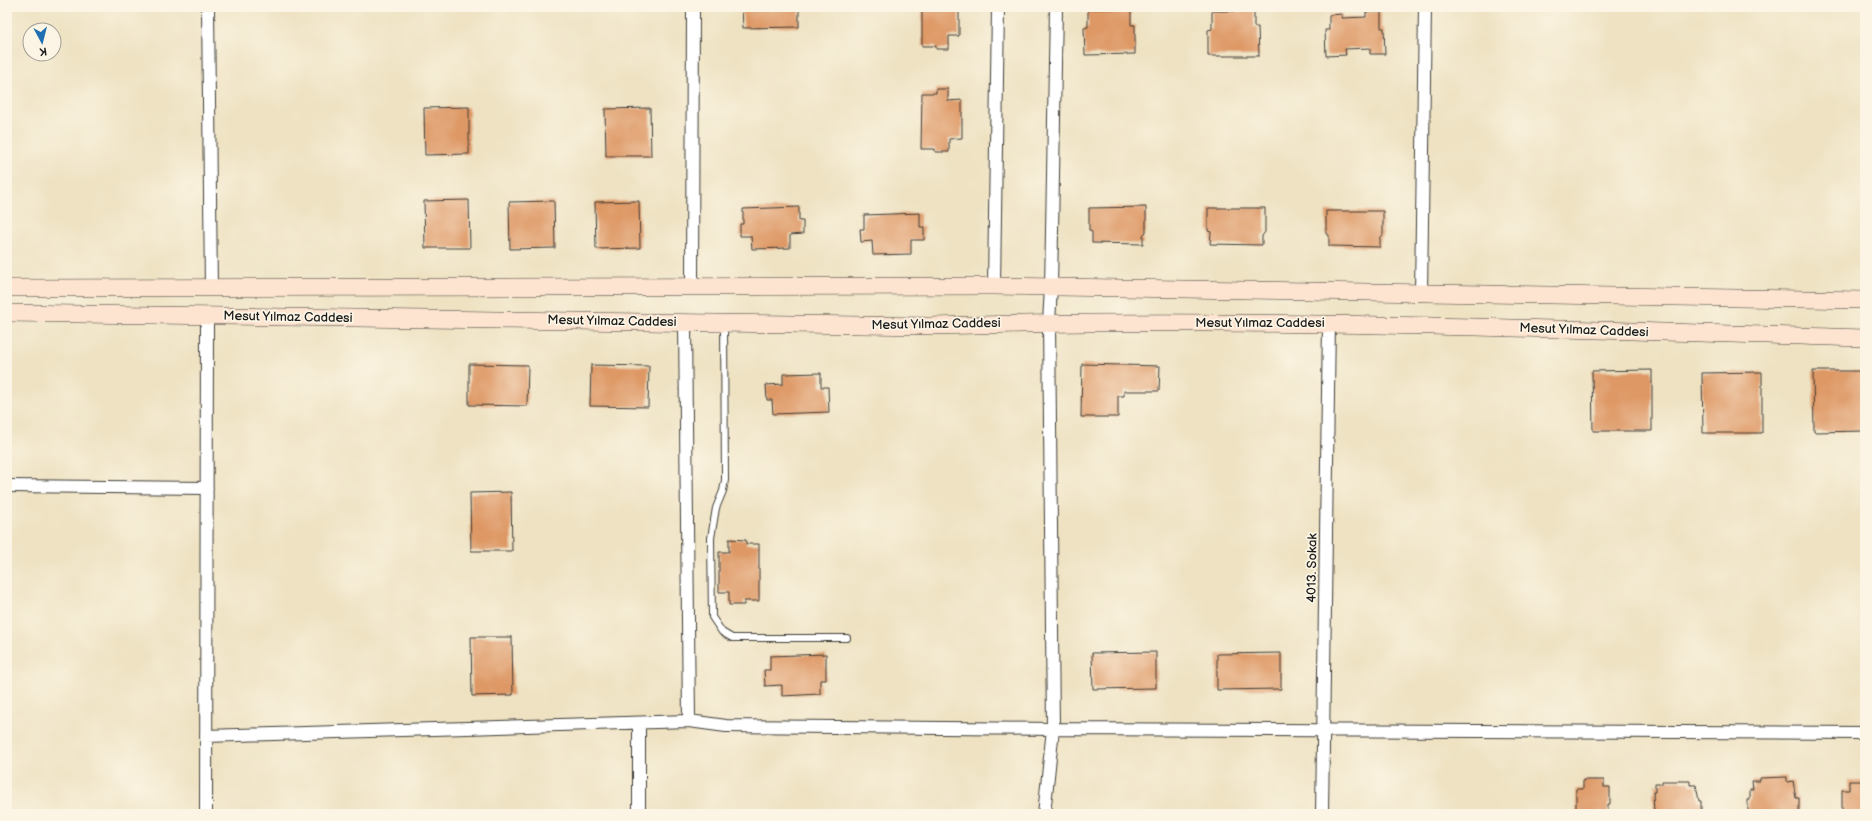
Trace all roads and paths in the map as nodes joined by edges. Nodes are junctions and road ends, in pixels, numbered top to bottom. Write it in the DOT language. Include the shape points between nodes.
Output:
graph roads {
  1 [pos="208,7"];
  2 [pos="693,7"];
  3 [pos="998,7"];
  4 [pos="1056,7"];
  5 [pos="1425,7"];
  6 [pos="994,286"];
  7 [pos="692,287"];
  8 [pos="7,288"];
  9 [pos="211,288"];
  10 [pos="1051,288"];
  11 [pos="1421,294"];
  12 [pos="1865,300"];
  13 [pos="7,313"];
  14 [pos="207,316"];
  15 [pos="685,322"];
  16 [pos="1049,322"];
  17 [pos="724,323"];
  18 [pos="1329,323"];
  19 [pos="1865,338"];
  20 [pos="7,486"];
  21 [pos="207,488"];
  22 [pos="847,638"];
  23 [pos="689,721"];
  24 [pos="639,723"];
  25 [pos="1053,729"];
  26 [pos="1323,730"];
  27 [pos="1865,733"];
  28 [pos="206,736"];
  29 [pos="206,814"];
  30 [pos="639,814"];
  31 [pos="1044,814"];
  32 [pos="1322,814"];
  1 -- 9 [label="street"];
  2 -- 7 [label="street"];
  3 -- 6 [label="street"];
  4 -- 10 [label="street"];
  5 -- 11 [label="street"];
  6 -- 7 [label="main road"];
  6 -- 10 [label="main road"];
  7 -- 9 [label="main road"];
  8 -- 9 [label="main road"];
  10 -- 11 [label="main road"];
  10 -- 16 [label="street"];
  11 -- 12 [label="main road"];
  13 -- 14 [label="main road, Mesut Yılmaz Caddesi"];
  14 -- 15 [label="main road, Mesut Yılmaz Caddesi"];
  14 -- 21 [label="street"];
  15 -- 17 [label="main road, Mesut Yılmaz Caddesi"];
  15 -- 23 [label="street"];
  16 -- 17 [label="main road, Mesut Yılmaz Caddesi" via="930,326"];
  16 -- 18 [label="main road, Mesut Yılmaz Caddesi"];
  16 -- 25 [label="street"];
  17 -- 22 [label="lane" via="725,480 716,508 711,538 712,617 722,632 732,638"];
  18 -- 19 [label="main road, Mesut Yılmaz Caddesi"];
  18 -- 26 [label="street, 4013. Sokak"];
  20 -- 21 [label="street"];
  21 -- 28 [label="street"];
  23 -- 24 [label="street"];
  23 -- 25 [label="street" via="726,726"];
  24 -- 28 [label="street"];
  24 -- 30 [label="street"];
  25 -- 26 [label="street"];
  25 -- 31 [label="street"];
  26 -- 27 [label="street"];
  26 -- 32 [label="street, 4013. Sokak"];
  28 -- 29 [label="street"];
}
